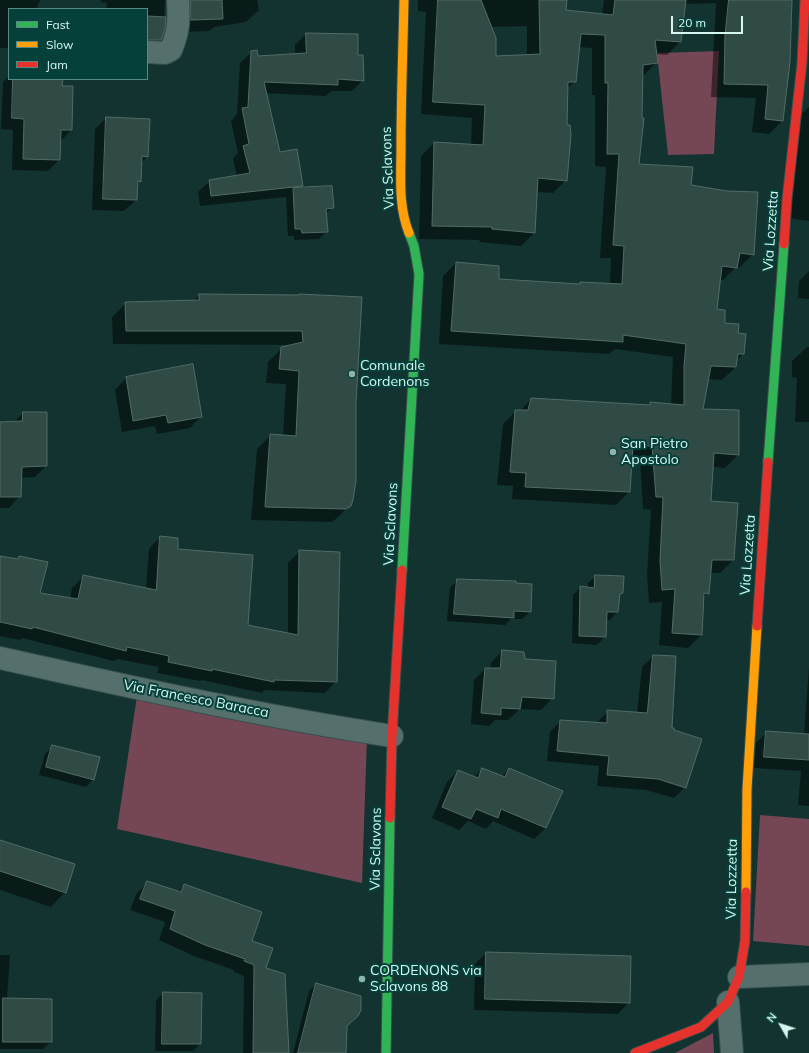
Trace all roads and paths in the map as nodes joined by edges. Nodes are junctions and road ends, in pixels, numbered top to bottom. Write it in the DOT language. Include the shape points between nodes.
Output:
graph roads {
  1 [pos="178,0"];
  2 [pos="404,0"];
  3 [pos="805,0"];
  4 [pos="148,52"];
  5 [pos="0,658"];
  6 [pos="392,736"];
  7 [pos="809,974"];
  8 [pos="739,977"];
  9 [pos="728,1002"];
  10 [pos="386,1053"];
  11 [pos="635,1053"];
  12 [pos="732,1053"];
  1 -- 4 [label="street" via="180,22 171,50 165,53"];
  2 -- 6 [label="street, Via Sclavons" via="401,189 404,221 414,246 419,274"];
  3 -- 8 [label="street, Via Lozzetta" via="802,63 787,199 761,553 747,789 745,941"];
  5 -- 6 [label="street, Via Francesco Baracca" via="148,691"];
  6 -- 10 [label="street, Via Sclavons"];
  7 -- 8 [label="street"];
  8 -- 9 [label="street, Via Lozzetta"];
  9 -- 11 [label="street, Via Lozzetta" via="701,1027"];
  9 -- 12 [label="street"];
}
